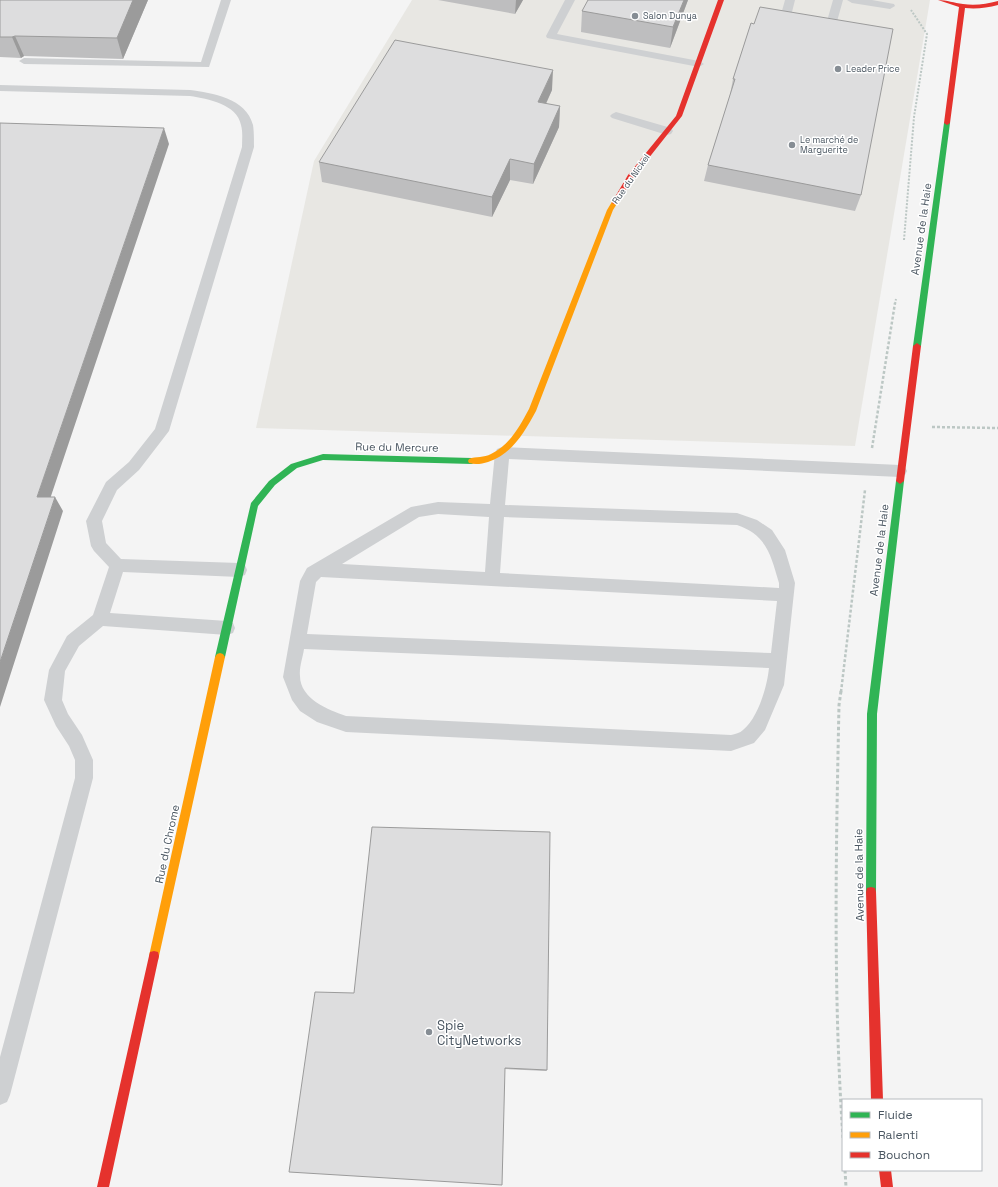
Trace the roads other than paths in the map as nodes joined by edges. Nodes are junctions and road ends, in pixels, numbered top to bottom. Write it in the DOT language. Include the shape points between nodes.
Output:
graph roads {
  1 [pos="226,0"];
  2 [pos="570,0"];
  3 [pos="721,0"];
  4 [pos="790,0"];
  5 [pos="838,0"];
  6 [pos="852,0"];
  7 [pos="941,0"];
  8 [pos="998,2"];
  9 [pos="890,6"];
  10 [pos="962,6"];
  11 [pos="833,19"];
  12 [pos="847,22"];
  13 [pos="24,61"];
  14 [pos="699,64"];
  15 [pos="0,88"];
  16 [pos="616,116"];
  17 [pos="666,131"];
  18 [pos="533,409"];
  19 [pos="502,453"];
  20 [pos="900,471"];
  21 [pos="254,505"];
  22 [pos="497,512"];
  23 [pos="117,565"];
  24 [pos="240,570"];
  25 [pos="320,570"];
  26 [pos="492,580"];
  27 [pos="786,595"];
  28 [pos="100,619"];
  29 [pos="227,628"];
  30 [pos="297,641"];
  31 [pos="778,661"];
  32 [pos="0,1095"];
  33 [pos="877,1099"];
  34 [pos="885,1171"];
  35 [pos="103,1187"];
  36 [pos="887,1187"];
  1 -- 13 [label="lane" via="205,65"];
  2 -- 14 [label="lane" via="551,36"];
  3 -- 14 [label="street, Rue du Nickel"];
  4 -- 11 [label="lane" via="785,18 831,25"];
  5 -- 11 [label="lane"];
  6 -- 9 [label="lane"];
  7 -- 10 [label="street"];
  8 -- 10 [label="street" via="984,7"];
  10 -- 20 [label="street, Avenue de la Haie"];
  11 -- 12 [label="lane"];
  14 -- 17 [label="street, Rue du Nickel" via="679,116"];
  15 -- 23 [label="lane" via="190,93 215,97 238,110 247,124 248,147 162,431 134,466 111,486 94,521 99,546"];
  16 -- 17 [label="lane"];
  17 -- 18 [label="street, Rue du Nickel" via="630,177 610,210"];
  18 -- 19 [label="street, Rue du Mercure" via="518,436"];
  19 -- 20 [label="lane"];
  19 -- 21 [label="street, Rue du Mercure" via="478,461 323,457 294,466 272,483"];
  19 -- 22 [label="lane"];
  20 -- 33 [label="street, Avenue de la Haie" via="872,714 870,865"];
  21 -- 24 [label="street, Rue du Chrome"];
  22 -- 25 [label="lane" via="438,508 416,510"];
  22 -- 26 [label="lane"];
  22 -- 27 [label="lane" via="737,519 752,524 767,535 777,550 787,583"];
  23 -- 24 [label="lane"];
  23 -- 28 [label="lane"];
  24 -- 29 [label="street, Rue du Chrome"];
  25 -- 26 [label="lane"];
  25 -- 30 [label="lane" via="313,573 308,581"];
  26 -- 27 [label="lane"];
  27 -- 31 [label="lane"];
  28 -- 29 [label="lane"];
  28 -- 32 [label="lane" via="73,641 57,670 53,700 62,720 76,740 84,760 84,778"];
  29 -- 35 [label="street, Rue du Chrome"];
  30 -- 31 [label="lane"];
  30 -- 31 [label="lane" via="291,677 298,695 306,705 323,716 346,724 731,743 748,737 759,724 776,685"];
  34 -- 36 [label="street"];
}
